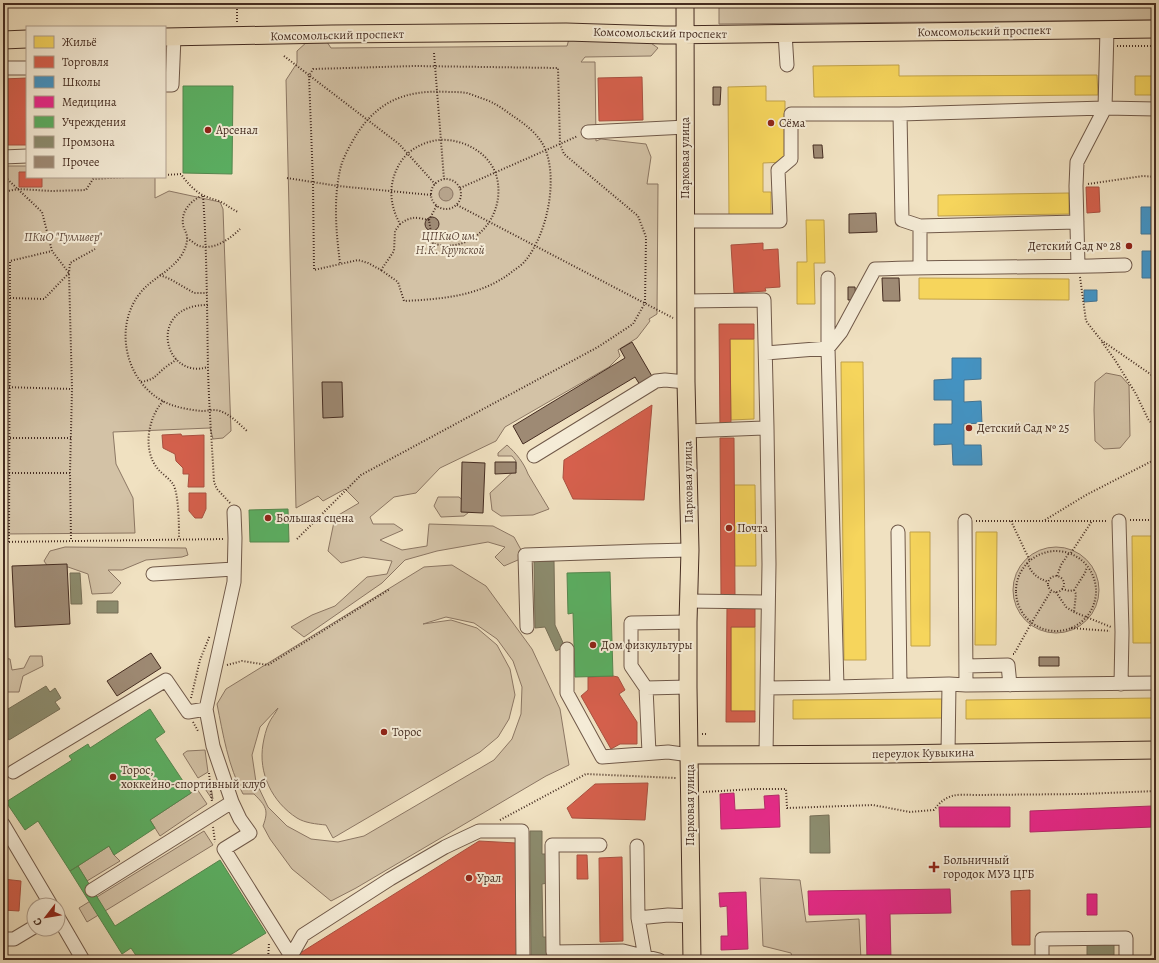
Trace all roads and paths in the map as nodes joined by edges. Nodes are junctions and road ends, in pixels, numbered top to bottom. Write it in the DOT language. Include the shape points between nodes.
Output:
graph roads {
  1 [pos="685,3"];
  2 [pos="1156,29"];
  3 [pos="785,33"];
  4 [pos="685,34"];
  5 [pos="169,37"];
  6 [pos="1108,38"];
  7 [pos="26,39"];
  8 [pos="3,40"];
  9 [pos="1156,46"];
  10 [pos="434,53"];
  11 [pos="284,56"];
  12 [pos="787,65"];
  13 [pos="435,66"];
  14 [pos="3,68"];
  15 [pos="26,68"];
  16 [pos="309,76"];
  17 [pos="166,85"];
  18 [pos="437,91"];
  19 [pos="1106,108"];
  20 [pos="1156,109"];
  21 [pos="900,114"];
  22 [pos="367,120"];
  23 [pos="686,127"];
  24 [pos="588,132"];
  25 [pos="442,140"];
  26 [pos="560,144"];
  27 [pos="546,150"];
  28 [pos="408,154"];
  29 [pos="3,156"];
  30 [pos="26,156"];
  31 [pos="495,172"];
  32 [pos="3,175"];
  33 [pos="166,175"];
  34 [pos="1156,177"];
  35 [pos="110,178"];
  36 [pos="287,178"];
  37 [pos="444,179"];
  38 [pos="313,182"];
  39 [pos="435,184"];
  40 [pos="338,186"];
  41 [pos="1076,186"];
  42 [pos="460,188"];
  43 [pos="18,189"];
  44 [pos="390,191"];
  45 [pos="3,192"];
  46 [pos="203,195"];
  47 [pos="431,195"];
  48 [pos="437,205"];
  49 [pos="457,205"];
  50 [pos="238,212"];
  51 [pos="428,220"];
  52 [pos="685,221"];
  53 [pos="490,222"];
  54 [pos="1077,222"];
  55 [pos="400,224"];
  56 [pos="920,226"];
  57 [pos="240,229"];
  58 [pos="187,238"];
  59 [pos="535,246"];
  60 [pos="206,247"];
  61 [pos="95,249"];
  62 [pos="52,251"];
  63 [pos="340,263"];
  64 [pos="1125,264"];
  65 [pos="1078,266"];
  66 [pos="920,268"];
  67 [pos="381,270"];
  68 [pos="69,273"];
  69 [pos="160,275"];
  70 [pos="828,278"];
  71 [pos="208,293"];
  72 [pos="10,298"];
  73 [pos="686,301"];
  74 [pos="645,303"];
  75 [pos="208,305"];
  76 [pos="686,321"];
  77 [pos="1101,340"];
  78 [pos="828,348"];
  79 [pos="766,353"];
  80 [pos="176,359"];
  81 [pos="208,367"];
  82 [pos="1156,378"];
  83 [pos="141,382"];
  84 [pos="686,382"];
  85 [pos="3,387"];
  86 [pos="10,388"];
  87 [pos="72,389"];
  88 [pos="163,401"];
  89 [pos="210,410"];
  90 [pos="767,428"];
  91 [pos="1156,429"];
  92 [pos="246,430"];
  93 [pos="687,431"];
  94 [pos="10,438"];
  95 [pos="71,438"];
  96 [pos="534,456"];
  97 [pos="1156,459"];
  98 [pos="9,473"];
  99 [pos="70,473"];
  100 [pos="234,512"];
  101 [pos="1156,520"];
  102 [pos="965,521"];
  103 [pos="1011,521"];
  104 [pos="1044,521"];
  105 [pos="1092,521"];
  106 [pos="1119,521"];
  107 [pos="898,532"];
  108 [pos="235,538"];
  109 [pos="179,539"];
  110 [pos="296,539"];
  111 [pos="71,540"];
  112 [pos="3,542"];
  113 [pos="9,542"];
  114 [pos="690,550"];
  115 [pos="1070,553"];
  116 [pos="1030,560"];
  117 [pos="1027,563"];
  118 [pos="1088,566"];
  119 [pos="234,569"];
  120 [pos="153,574"];
  121 [pos="1057,576"];
  122 [pos="1048,582"];
  123 [pos="390,589"];
  124 [pos="1062,589"];
  125 [pos="1074,590"];
  126 [pos="1051,591"];
  127 [pos="1056,592"];
  128 [pos="688,601"];
  129 [pos="768,602"];
  130 [pos="1074,612"];
  131 [pos="1086,617"];
  132 [pos="688,622"];
  133 [pos="1032,622"];
  134 [pos="527,627"];
  135 [pos="1069,628"];
  136 [pos="1122,632"];
  137 [pos="567,650"];
  138 [pos="1014,654"];
  139 [pos="966,666"];
  140 [pos="214,669"];
  141 [pos="1156,683"];
  142 [pos="949,684"];
  143 [pos="1121,684"];
  144 [pos="900,685"];
  145 [pos="966,685"];
  146 [pos="1010,685"];
  147 [pos="688,687"];
  148 [pos="838,687"];
  149 [pos="646,688"];
  150 [pos="767,688"];
  151 [pos="206,709"];
  152 [pos="1156,750"];
  153 [pos="948,752"];
  154 [pos="649,753"];
  155 [pos="766,754"];
  156 [pos="690,755"];
  157 [pos="13,772"];
  158 [pos="668,778"];
  159 [pos="1156,791"];
  160 [pos="701,792"];
  161 [pos="232,802"];
  162 [pos="499,820"];
  163 [pos="3,824"];
  164 [pos="600,845"];
  165 [pos="637,846"];
  166 [pos="92,890"];
  167 [pos="46,897"];
  168 [pos="691,916"];
  169 [pos="638,918"];
  170 [pos="66,931"];
  171 [pos="26,932"];
  172 [pos="3,939"];
  173 [pos="645,957"];
  174 [pos="291,958"];
  175 [pos="83,960"];
  176 [pos="523,960"];
  177 [pos="659,960"];
  178 [pos="692,960"];
  179 [pos="1042,960"];
  180 [pos="1126,960"];
  1 -- 4 [label="main road, Парковая улица"];
  2 -- 6 [label="main road, Комсомольский проспект"];
  3 -- 4 [label="main road, Комсомольский проспект"];
  3 -- 6 [label="main road, Комсомольский проспект"];
  3 -- 12 [label="street"];
  4 -- 5 [label="main road, Комсомольский проспект" via="566,32"];
  4 -- 23 [label="main road, Парковая улица"];
  5 -- 17 [label="street" via="172,85"];
  6 -- 9 [label="path"];
  6 -- 19 [label="street"];
  7 -- 8 [label="main road"];
  10 -- 13 [label="path"];
  11 -- 16 [label="path"];
  13 -- 16 [label="path" via="313,69"];
  13 -- 18 [label="path"];
  13 -- 26 [label="path" via="558,68"];
  14 -- 15 [label="street"];
  16 -- 22 [label="path"];
  16 -- 38 [label="path"];
  18 -- 22 [label="path" via="413,93 390,101"];
  18 -- 25 [label="path"];
  18 -- 27 [label="path" via="468,93 495,104 526,125"];
  19 -- 20 [label="street"];
  19 -- 21 [label="street"];
  19 -- 41 [label="street" via="1078,162"];
  21 -- 52 [label="street" via="791,114 792,159 778,170 780,222"];
  21 -- 56 [label="street" via="902,220"];
  22 -- 28 [label="path"];
  22 -- 40 [label="path" via="358,131 341,165"];
  23 -- 24 [label="street"];
  23 -- 52 [label="main road, Парковая улица"];
  24 -- 26 [label="path"];
  25 -- 28 [label="path" via="423,144"];
  25 -- 31 [label="path" via="474,148"];
  25 -- 37 [label="path"];
  26 -- 27 [label="path"];
  26 -- 74 [label="path" via="564,154 638,216 646,237"];
  27 -- 31 [label="path"];
  27 -- 59 [label="path" via="551,188 548,210"];
  28 -- 39 [label="path"];
  28 -- 44 [label="path" via="400,162"];
  29 -- 30 [label="street"];
  31 -- 42 [label="path"];
  31 -- 53 [label="path" via="499,189 498,202"];
  32 -- 43 [label="path"];
  33 -- 46 [label="path" via="181,174 192,188"];
  34 -- 41 [label="path" via="1143,176"];
  35 -- 43 [label="path" via="93,179 86,190"];
  36 -- 38 [label="path"];
  37 -- 39 [label="path"];
  37 -- 42 [label="path" via="454,181"];
  38 -- 40 [label="path"];
  38 -- 63 [label="path" via="314,270"];
  39 -- 47 [label="path"];
  40 -- 44 [label="path"];
  40 -- 63 [label="path" via="336,218"];
  41 -- 54 [label="street"];
  42 -- 49 [label="path" via="461,197"];
  43 -- 45 [label="path"];
  43 -- 62 [label="path" via="42,212"];
  44 -- 47 [label="path"];
  44 -- 55 [label="path"];
  46 -- 50 [label="path" via="218,200"];
  46 -- 58 [label="path" via="191,202 183,216"];
  46 -- 60 [label="path"];
  47 -- 48 [label="path"];
  48 -- 49 [label="path" via="445,209"];
  48 -- 51 [label="path"];
  49 -- 53 [label="path"];
  51 -- 53 [label="path" via="433,244 447,246 468,241"];
  51 -- 55 [label="path" via="410,218"];
  52 -- 73 [label="main road, Парковая улица"];
  53 -- 59 [label="path"];
  54 -- 56 [label="street"];
  54 -- 65 [label="street"];
  55 -- 67 [label="path" via="395,231 394,251"];
  56 -- 66 [label="street"];
  57 -- 60 [label="path" via="220,244"];
  58 -- 60 [label="path"];
  58 -- 69 [label="path" via="180,257 173,266"];
  59 -- 67 [label="path" via="524,262 507,276 486,288 458,296 404,301 398,282"];
  59 -- 74 [label="path"];
  60 -- 71 [label="path"];
  61 -- 68 [label="path" via="70,263"];
  62 -- 68 [label="path"];
  62 -- 72 [label="path" via="10,261"];
  63 -- 67 [label="path" via="358,260"];
  64 -- 65 [label="street"];
  65 -- 66 [label="street"];
  65 -- 77 [label="path" via="1086,321"];
  66 -- 78 [label="street" via="875,270 841,332"];
  68 -- 72 [label="path" via="44,299"];
  68 -- 87 [label="path"];
  69 -- 71 [label="path" via="194,293"];
  69 -- 83 [label="path" via="140,293 126,322 126,348 131,366"];
  70 -- 78 [label="street"];
  71 -- 75 [label="path"];
  72 -- 86 [label="path"];
  73 -- 76 [label="main road, Парковая улица"];
  73 -- 79 [label="street" via="764,300"];
  74 -- 76 [label="path" via="677,320"];
  74 -- 110 [label="path" via="633,324 598,347 361,475"];
  75 -- 80 [label="path" via="190,306 173,319 169,326 168,342"];
  75 -- 81 [label="path"];
  76 -- 84 [label="main road, Парковая улица"];
  77 -- 82 [label="path"];
  77 -- 91 [label="path"];
  78 -- 79 [label="street"];
  78 -- 148 [label="street"];
  79 -- 90 [label="street"];
  80 -- 81 [label="path" via="193,368"];
  80 -- 83 [label="path" via="156,377"];
  81 -- 89 [label="path"];
  83 -- 88 [label="path"];
  84 -- 93 [label="main road, Парковая улица"];
  84 -- 96 [label="street" via="656,381"];
  85 -- 86 [label="path"];
  86 -- 87 [label="path"];
  86 -- 94 [label="path"];
  87 -- 95 [label="path"];
  88 -- 89 [label="path" via="188,409"];
  88 -- 109 [label="path" via="152,420 149,450 158,470 173,484 179,517"];
  89 -- 92 [label="path" via="231,416"];
  89 -- 100 [label="path" via="214,482 234,508"];
  90 -- 93 [label="street"];
  90 -- 129 [label="street"];
  93 -- 114 [label="main road, Парковая улица"];
  94 -- 95 [label="path"];
  94 -- 98 [label="path"];
  95 -- 99 [label="path"];
  97 -- 104 [label="path" via="1086,495"];
  98 -- 99 [label="path"];
  98 -- 113 [label="path"];
  99 -- 111 [label="path"];
  100 -- 108 [label="street"];
  101 -- 106 [label="path"];
  102 -- 103 [label="path"];
  102 -- 139 [label="street"];
  103 -- 104 [label="path"];
  103 -- 116 [label="path"];
  104 -- 105 [label="path"];
  105 -- 106 [label="path"];
  105 -- 115 [label="path"];
  106 -- 136 [label="street"];
  107 -- 144 [label="street"];
  108 -- 109 [label="path"];
  108 -- 119 [label="street"];
  109 -- 111 [label="path"];
  111 -- 113 [label="path"];
  112 -- 113 [label="path"];
  114 -- 128 [label="main road, Парковая улица"];
  114 -- 134 [label="street" via="526,555"];
  115 -- 116 [label="path" via="1048,552"];
  115 -- 118 [label="path"];
  115 -- 121 [label="path"];
  116 -- 117 [label="path"];
  117 -- 122 [label="path" via="1038,578"];
  117 -- 133 [label="path" via="1020,573 1017,596 1020,608"];
  118 -- 125 [label="path"];
  118 -- 131 [label="path" via="1095,579 1096,591 1094,603"];
  119 -- 120 [label="street"];
  119 -- 140 [label="street" via="234,582"];
  121 -- 122 [label="path" via="1051,577"];
  121 -- 124 [label="path" via="1064,582"];
  122 -- 126 [label="path"];
  123 -- 140 [label="path" via="268,665 242,661"];
  124 -- 125 [label="path"];
  124 -- 127 [label="path"];
  125 -- 130 [label="path"];
  126 -- 127 [label="path"];
  126 -- 133 [label="path"];
  127 -- 130 [label="path" via="1066,607"];
  128 -- 129 [label="street"];
  128 -- 132 [label="main road, Парковая улица"];
  129 -- 150 [label="street"];
  130 -- 131 [label="path"];
  131 -- 135 [label="path"];
  131 -- 136 [label="path"];
  132 -- 147 [label="main road, Парковая улица"];
  132 -- 149 [label="street" via="631,623 631,666"];
  133 -- 135 [label="path" via="1047,630 1059,631"];
  133 -- 138 [label="path"];
  135 -- 136 [label="path"];
  136 -- 143 [label="street"];
  137 -- 154 [label="street" via="567,693 602,757"];
  139 -- 145 [label="street"];
  139 -- 146 [label="street" via="1008,665"];
  140 -- 151 [label="street"];
  141 -- 143 [label="street"];
  142 -- 144 [label="street"];
  142 -- 145 [label="street"];
  142 -- 153 [label="street"];
  143 -- 146 [label="street"];
  144 -- 148 [label="street"];
  145 -- 146 [label="street"];
  147 -- 149 [label="street"];
  147 -- 156 [label="main road, Парковая улица"];
  148 -- 150 [label="street"];
  149 -- 154 [label="street"];
  150 -- 155 [label="street"];
  151 -- 157 [label="street" via="188,712 166,680"];
  151 -- 161 [label="street" via="214,746"];
  152 -- 153 [label="main road, переулок Кувыкина"];
  153 -- 155 [label="main road, переулок Кувыкина"];
  154 -- 156 [label="street"];
  155 -- 156 [label="main road, переулок Кувыкина"];
  156 -- 168 [label="main road, Парковая улица"];
  158 -- 162 [label="path" via="586,774"];
  159 -- 160 [label="path" via="960,794 940,801 934,810 910,812 873,805 787,808 786,788"];
  161 -- 166 [label="street"];
  161 -- 174 [label="street" via="250,833 224,849"];
  163 -- 167 [label="street"];
  164 -- 173 [label="street" via="552,845 552,952 623,951"];
  165 -- 169 [label="street"];
  168 -- 169 [label="street"];
  168 -- 178 [label="main road, Парковая улица"];
  169 -- 173 [label="street"];
  170 -- 175 [label="street"];
  171 -- 172 [label="street" via="14,939"];
  173 -- 177 [label="street"];
  174 -- 176 [label="street" via="303,935 390,878 445,847 479,831 522,830"];
  179 -- 180 [label="street" via="1042,939 1111,938 1126,938"];
}
